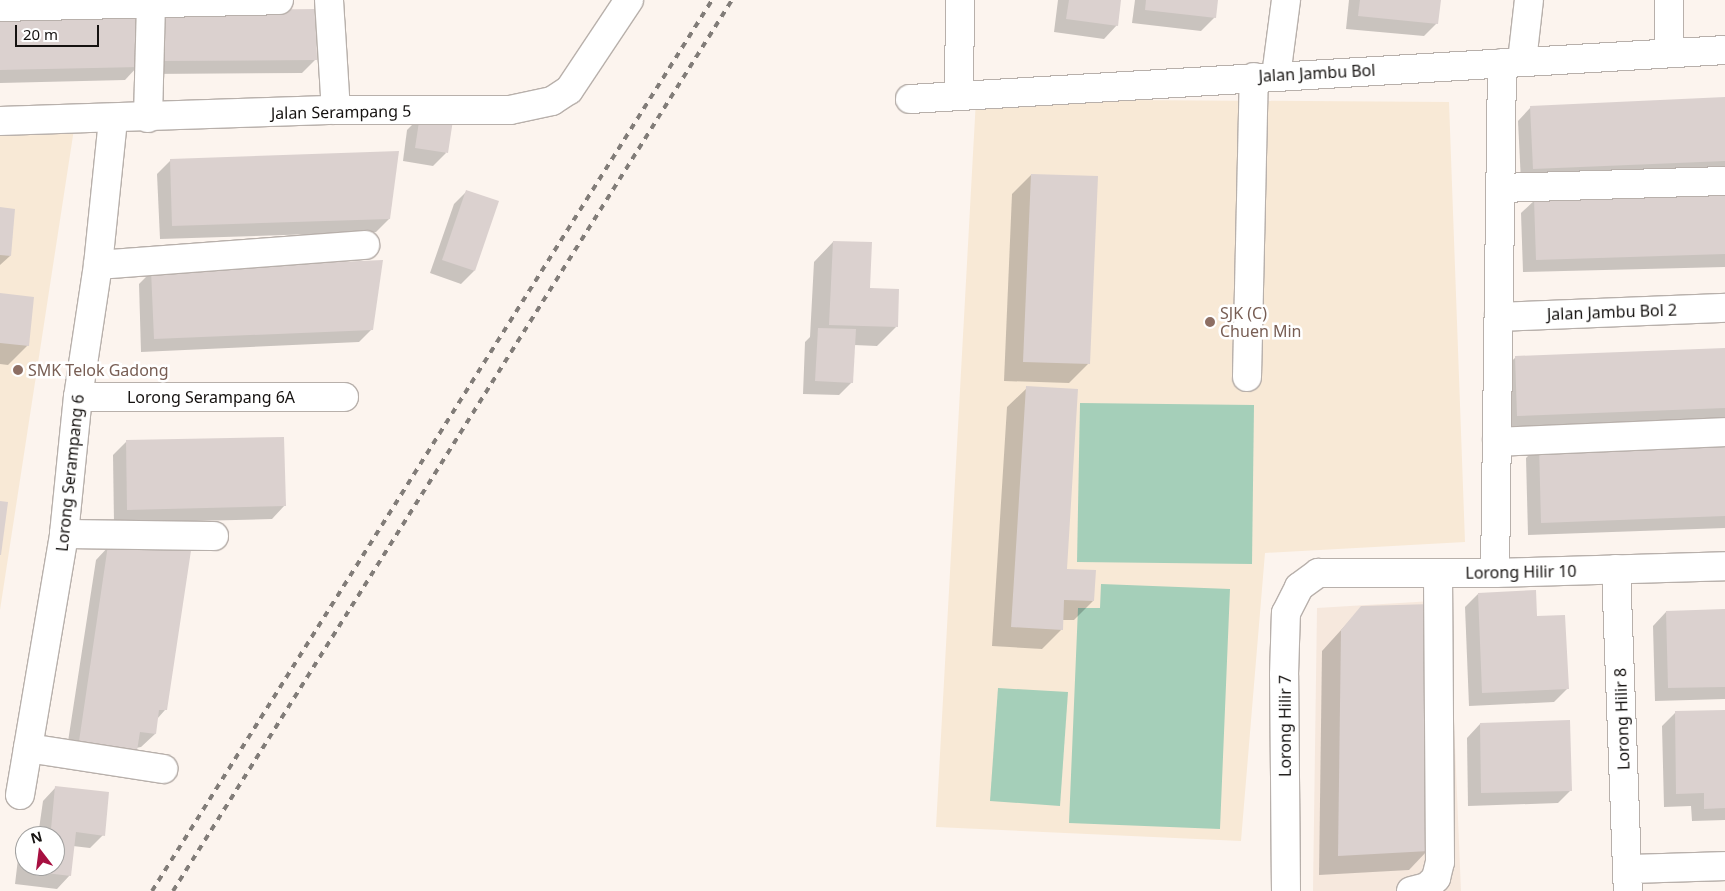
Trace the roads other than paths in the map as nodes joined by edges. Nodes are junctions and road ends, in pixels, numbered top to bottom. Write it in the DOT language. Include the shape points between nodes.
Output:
graph roads {
  1 [pos="279,0"];
  2 [pos="329,0"];
  3 [pos="629,0"];
  4 [pos="960,0"];
  5 [pos="1286,0"];
  6 [pos="1529,0"];
  7 [pos="1669,0"];
  8 [pos="151,2"];
  9 [pos="0,7"];
  10 [pos="1725,50"];
  11 [pos="1669,52"];
  12 [pos="1512,62"];
  13 [pos="1265,76"];
  14 [pos="959,95"];
  15 [pos="910,99"];
  16 [pos="336,110"];
  17 [pos="148,118"];
  18 [pos="113,119"];
  19 [pos="0,121"];
  20 [pos="1725,181"];
  21 [pos="1501,188"];
  22 [pos="365,244"];
  23 [pos="98,265"];
  24 [pos="1725,308"];
  25 [pos="1499,317"];
  26 [pos="1247,377"];
  27 [pos="78,397"];
  28 [pos="344,397"];
  29 [pos="1725,432"];
  30 [pos="1497,442"];
  31 [pos="64,534"];
  32 [pos="214,536"];
  33 [pos="1725,566"];
  34 [pos="1616,569"];
  35 [pos="1318,572"];
  36 [pos="1438,573"];
  37 [pos="1495,573"];
  38 [pos="28,748"];
  39 [pos="162,769"];
  40 [pos="20,795"];
  41 [pos="1725,866"];
  42 [pos="1629,880"];
  43 [pos="1286,891"];
  44 [pos="1411,891"];
  1 -- 8 [label="street"];
  2 -- 16 [label="street"];
  3 -- 16 [label="street, Jalan Serampang 5" via="569,90 552,101 510,110"];
  4 -- 14 [label="street"];
  5 -- 13 [label="street"];
  6 -- 12 [label="street"];
  7 -- 11 [label="street"];
  8 -- 9 [label="street"];
  8 -- 17 [label="street"];
  10 -- 11 [label="street, Jalan Jambu Bol"];
  11 -- 12 [label="street, Jalan Jambu Bol"];
  12 -- 13 [label="street, Jalan Jambu Bol"];
  12 -- 21 [label="street"];
  13 -- 14 [label="street, Jalan Jambu Bol"];
  13 -- 26 [label="street"];
  14 -- 15 [label="street, Jalan Jambu Bol"];
  16 -- 17 [label="street, Jalan Serampang 5"];
  17 -- 18 [label="street, Jalan Serampang 5"];
  18 -- 19 [label="street, Jalan Serampang 5"];
  18 -- 23 [label="street, Lorong Serampang 6"];
  20 -- 21 [label="street"];
  21 -- 25 [label="street"];
  22 -- 23 [label="street"];
  23 -- 27 [label="street, Lorong Serampang 6"];
  24 -- 25 [label="street, Jalan Jambu Bol 2"];
  25 -- 30 [label="street"];
  27 -- 28 [label="street, Lorong Serampang 6A"];
  27 -- 31 [label="street, Lorong Serampang 6"];
  29 -- 30 [label="street"];
  30 -- 37 [label="street"];
  31 -- 32 [label="street"];
  31 -- 38 [label="street, Lorong Serampang 6"];
  33 -- 34 [label="street, Lorong Hilir 10"];
  34 -- 37 [label="street, Lorong Hilir 10"];
  34 -- 42 [label="street, Lorong Hilir 8"];
  35 -- 36 [label="street, Lorong Hilir 10"];
  35 -- 43 [label="street, Lorong Hilir 7" via="1299,587 1286,612"];
  36 -- 37 [label="street, Lorong Hilir 10"];
  36 -- 44 [label="street" via="1440,862 1436,878 1427,887"];
  38 -- 39 [label="street"];
  38 -- 40 [label="street, Lorong Serampang 6"];
  41 -- 42 [label="street"];
}
